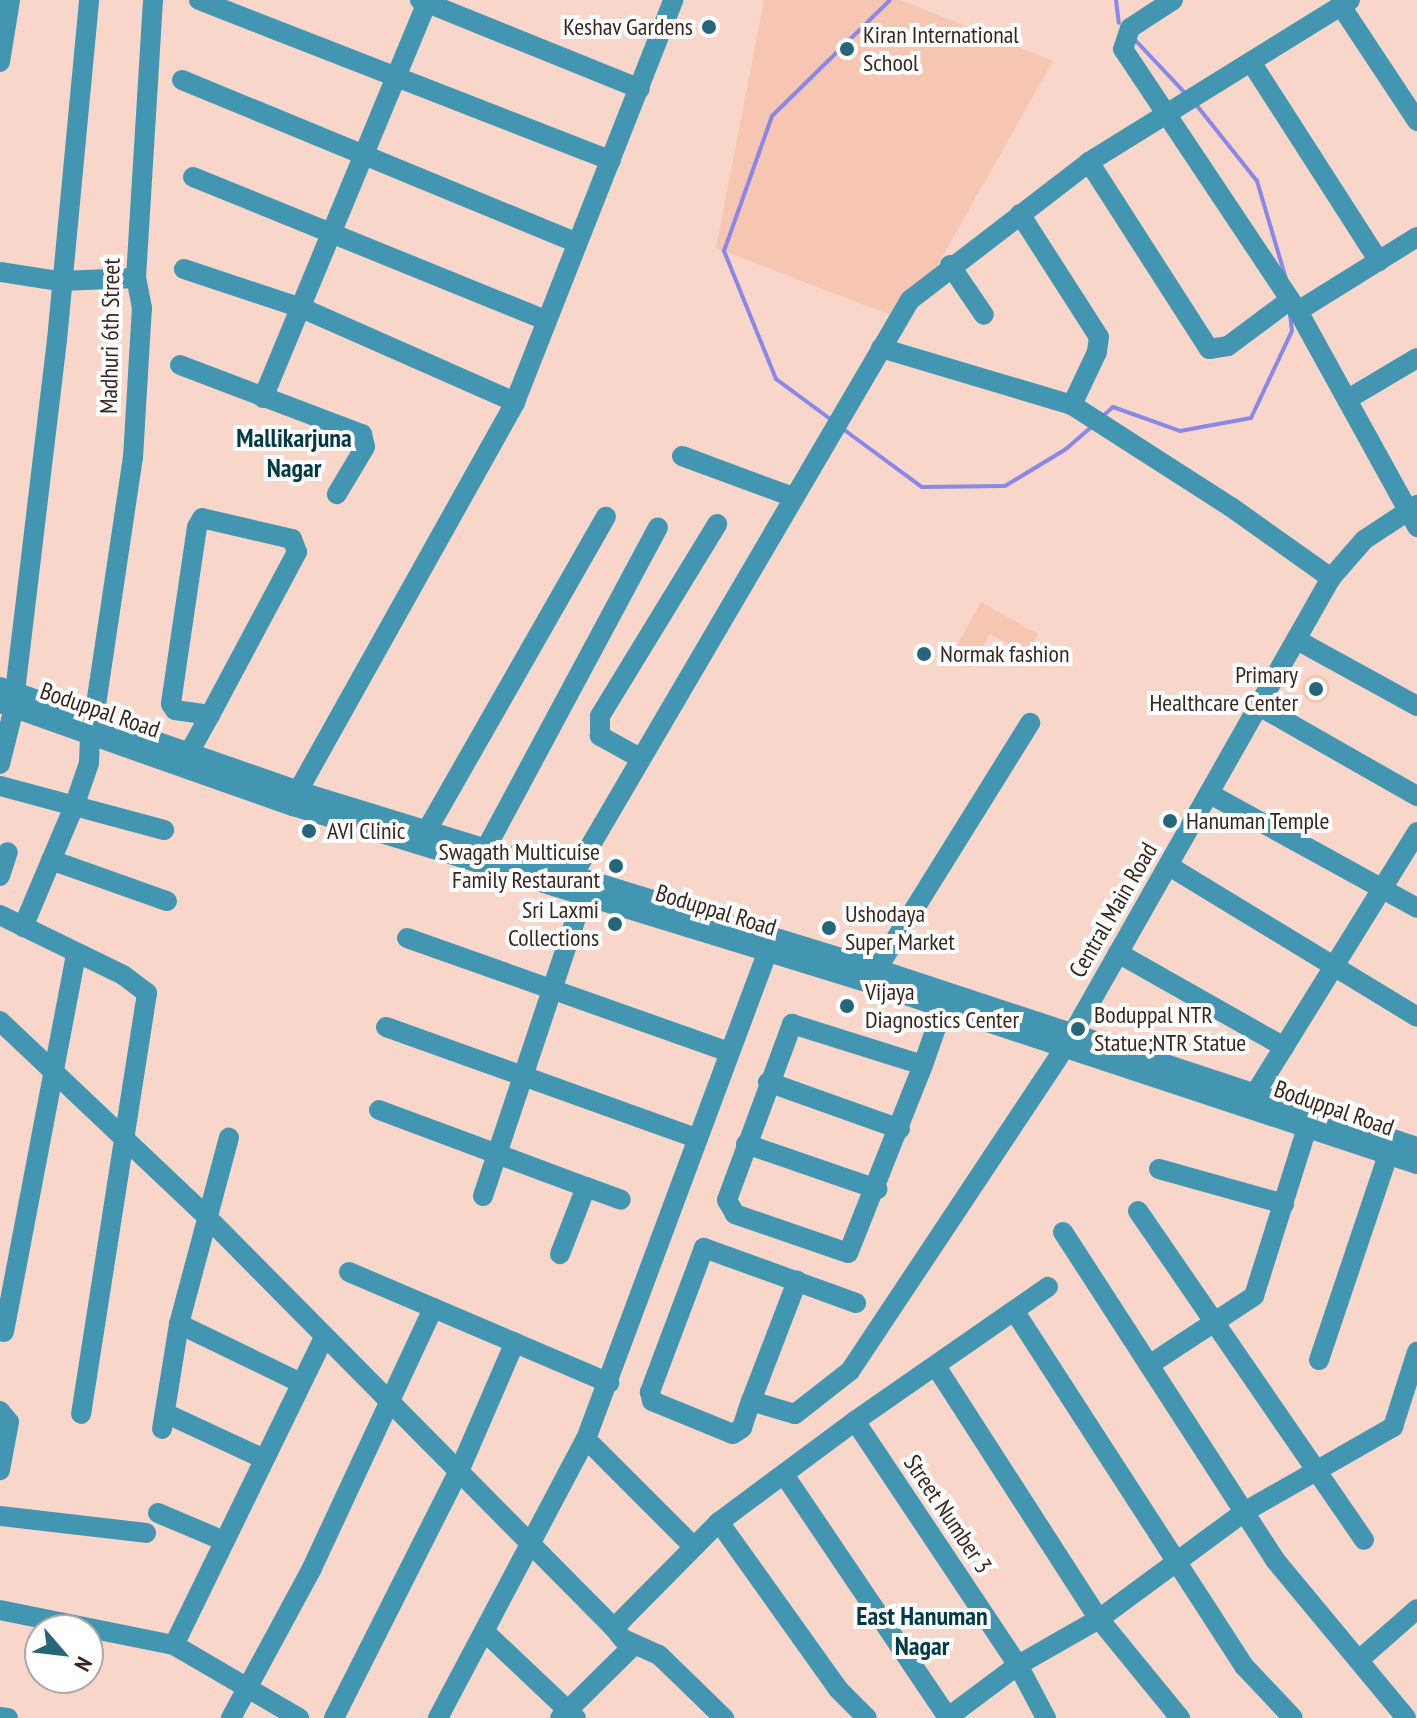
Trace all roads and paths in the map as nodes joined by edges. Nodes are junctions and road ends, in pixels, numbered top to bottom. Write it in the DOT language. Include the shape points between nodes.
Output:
graph roads {
  1 [pos="10,0"];
  2 [pos="89,0"];
  3 [pos="153,0"];
  4 [pos="199,0"];
  5 [pos="673,0"];
  6 [pos="1173,0"];
  7 [pos="425,1"];
  8 [pos="1346,3"];
  9 [pos="1251,62"];
  10 [pos="0,63"];
  11 [pos="397,76"];
  12 [pos="182,80"];
  13 [pos="640,89"];
  14 [pos="1161,113"];
  15 [pos="1417,121"];
  16 [pos="366,158"];
  17 [pos="611,161"];
  18 [pos="1089,162"];
  19 [pos="193,177"];
  20 [pos="1020,214"];
  21 [pos="335,232"];
  22 [pos="1417,237"];
  23 [pos="575,242"];
  24 [pos="1379,261"];
  25 [pos="950,265"];
  26 [pos="184,269"];
  27 [pos="0,272"];
  28 [pos="136,278"];
  29 [pos="59,281"];
  30 [pos="1294,305"];
  31 [pos="304,309"];
  32 [pos="984,315"];
  33 [pos="546,320"];
  34 [pos="881,348"];
  35 [pos="1417,358"];
  36 [pos="180,365"];
  37 [pos="263,398"];
  38 [pos="1348,399"];
  39 [pos="515,402"];
  40 [pos="1072,405"];
  41 [pos="682,456"];
  42 [pos="337,494"];
  43 [pos="793,497"];
  44 [pos="1414,514"];
  45 [pos="606,517"];
  46 [pos="717,524"];
  47 [pos="658,528"];
  48 [pos="1331,578"];
  49 [pos="1297,640"];
  50 [pos="7,698"];
  51 [pos="1259,706"];
  52 [pos="1417,706"];
  53 [pos="210,715"];
  54 [pos="1030,723"];
  55 [pos="92,726"];
  56 [pos="175,752"];
  57 [pos="640,758"];
  58 [pos="0,764"];
  59 [pos="0,786"];
  60 [pos="298,791"];
  61 [pos="1210,794"];
  62 [pos="1417,796"];
  63 [pos="75,804"];
  64 [pos="164,830"];
  65 [pos="426,832"];
  66 [pos="1417,832"];
  67 [pos="485,850"];
  68 [pos="8,852"];
  69 [pos="51,860"];
  70 [pos="1169,866"];
  71 [pos="0,876"];
  72 [pos="581,885"];
  73 [pos="1380,887"];
  74 [pos="167,901"];
  75 [pos="1417,908"];
  76 [pos="0,915"];
  77 [pos="23,927"];
  78 [pos="407,938"];
  79 [pos="76,953"];
  80 [pos="767,953"];
  81 [pos="1118,953"];
  82 [pos="877,969"];
  83 [pos="1332,970"];
  84 [pos="554,992"];
  85 [pos="943,1008"];
  86 [pos="1417,1017"];
  87 [pos="0,1021"];
  88 [pos="386,1027"];
  89 [pos="1068,1040"];
  90 [pos="1284,1047"];
  91 [pos="729,1052"];
  92 [pos="923,1065"];
  93 [pos="51,1074"];
  94 [pos="525,1076"];
  95 [pos="768,1082"];
  96 [pos="1256,1092"];
  97 [pos="379,1110"];
  98 [pos="1308,1125"];
  99 [pos="900,1129"];
  100 [pos="229,1138"];
  101 [pos="698,1139"];
  102 [pos="124,1142"];
  103 [pos="746,1144"];
  104 [pos="1417,1147"];
  105 [pos="497,1154"];
  106 [pos="1388,1155"];
  107 [pos="1417,1164"];
  108 [pos="1159,1169"];
  109 [pos="586,1187"];
  110 [pos="877,1189"];
  111 [pos="483,1196"];
  112 [pos="621,1200"];
  113 [pos="1284,1204"];
  114 [pos="1138,1211"];
  115 [pos="206,1216"];
  116 [pos="1063,1232"];
  117 [pos="560,1254"];
  118 [pos="349,1272"];
  119 [pos="797,1281"];
  120 [pos="1048,1287"];
  121 [pos="856,1303"];
  122 [pos="433,1308"];
  123 [pos="1015,1312"];
  124 [pos="179,1324"];
  125 [pos="1214,1324"];
  126 [pos="4,1332"];
  127 [pos="323,1339"];
  128 [pos="515,1342"];
  129 [pos="1417,1352"];
  130 [pos="1319,1360"];
  131 [pos="1149,1365"];
  132 [pos="937,1368"];
  133 [pos="301,1383"];
  134 [pos="609,1383"];
  135 [pos="751,1401"];
  136 [pos="390,1405"];
  137 [pos="0,1411"];
  138 [pos="81,1414"];
  139 [pos="855,1421"];
  140 [pos="586,1439"];
  141 [pos="264,1459"];
  142 [pos="1315,1467"];
  143 [pos="460,1469"];
  144 [pos="0,1470"];
  145 [pos="785,1476"];
  146 [pos="1244,1512"];
  147 [pos="158,1513"];
  148 [pos="0,1516"];
  149 [pos="719,1522"];
  150 [pos="146,1533"];
  151 [pos="1364,1540"];
  152 [pos="224,1541"];
  153 [pos="532,1542"];
  154 [pos="692,1545"];
  155 [pos="1179,1560"];
  156 [pos="1417,1609"];
  157 [pos="0,1610"];
  158 [pos="1099,1619"];
  159 [pos="614,1628"];
  160 [pos="486,1633"];
  161 [pos="174,1645"];
  162 [pos="634,1645"];
  163 [pos="1359,1660"];
  164 [pos="1018,1665"];
  165 [pos="246,1689"];
  166 [pos="567,1715"];
  167 [pos="0,1717"];
  168 [pos="8,1718"];
  169 [pos="231,1718"];
  170 [pos="299,1718"];
  171 [pos="334,1718"];
  172 [pos="438,1718"];
  173 [pos="724,1718"];
  174 [pos="867,1718"];
  175 [pos="947,1718"];
  176 [pos="1046,1718"];
  177 [pos="1180,1718"];
  178 [pos="1293,1718"];
  179 [pos="1406,1718"];
  1 -- 10 [label="street"];
  2 -- 29 [label="street"];
  3 -- 28 [label="street, Madhuri 6th Street"];
  4 -- 11 [label="street"];
  5 -- 13 [label="street"];
  6 -- 14 [label="street" via="1139,20 1123,40 1129,61"];
  7 -- 11 [label="street"];
  7 -- 13 [label="street"];
  8 -- 9 [label="street"];
  8 -- 15 [label="street"];
  9 -- 14 [label="street"];
  9 -- 24 [label="street"];
  11 -- 16 [label="street"];
  11 -- 17 [label="street"];
  12 -- 16 [label="street"];
  13 -- 17 [label="street"];
  14 -- 18 [label="street"];
  14 -- 30 [label="street"];
  16 -- 21 [label="street"];
  16 -- 23 [label="street"];
  17 -- 23 [label="street"];
  18 -- 20 [label="street"];
  18 -- 30 [label="street" via="1209,349 1228,346"];
  19 -- 21 [label="street"];
  20 -- 25 [label="street"];
  20 -- 40 [label="street" via="1099,337"];
  21 -- 31 [label="street"];
  21 -- 33 [label="street"];
  22 -- 24 [label="street"];
  23 -- 33 [label="street"];
  24 -- 30 [label="street"];
  25 -- 32 [label="street"];
  25 -- 34 [label="street" via="910,300"];
  26 -- 31 [label="street"];
  27 -- 29 [label="street"];
  28 -- 29 [label="street"];
  28 -- 55 [label="street, Madhuri 6th Street" via="142,308 133,458"];
  29 -- 50 [label="street" via="57,340"];
  30 -- 38 [label="street"];
  31 -- 37 [label="street"];
  31 -- 39 [label="street"];
  33 -- 39 [label="street"];
  34 -- 40 [label="street"];
  34 -- 43 [label="street"];
  35 -- 38 [label="street"];
  36 -- 37 [label="street"];
  37 -- 42 [label="street" via="367,439"];
  38 -- 44 [label="street"];
  39 -- 60 [label="street"];
  40 -- 48 [label="street"];
  41 -- 43 [label="street"];
  43 -- 57 [label="street"];
  44 -- 48 [label="street, Central Main Road" via="1364,540"];
  45 -- 65 [label="street"];
  46 -- 57 [label="street" via="600,716 600,736"];
  47 -- 67 [label="street"];
  48 -- 49 [label="street, Central Main Road"];
  49 -- 51 [label="street, Central Main Road"];
  49 -- 52 [label="street"];
  50 -- 55 [label="street, Boduppal Road"];
  50 -- 58 [label="street"];
  51 -- 61 [label="street, Central Main Road"];
  51 -- 62 [label="street"];
  53 -- 53 [label="street" via="297,552 292,539 202,518 171,704 175,710"];
  53 -- 56 [label="street"];
  54 -- 82 [label="street"];
  55 -- 56 [label="street, Boduppal Road"];
  55 -- 63 [label="street, Madhuri 6th Street" via="89,763"];
  56 -- 60 [label="street, Boduppal Road"];
  56 -- 72 [label="street, Boduppal Road"];
  57 -- 72 [label="street"];
  59 -- 63 [label="street"];
  60 -- 65 [label="street, Boduppal Road"];
  61 -- 70 [label="street, Central Main Road"];
  61 -- 73 [label="street"];
  63 -- 64 [label="street"];
  63 -- 69 [label="street, Madhuri 6th Street"];
  65 -- 67 [label="street, Boduppal Road"];
  66 -- 73 [label="street"];
  67 -- 72 [label="street, Boduppal Road"];
  68 -- 71 [label="street"];
  69 -- 74 [label="street"];
  69 -- 77 [label="street, Madhuri 6th Street"];
  70 -- 81 [label="street, Central Main Road"];
  70 -- 83 [label="street"];
  72 -- 80 [label="street, Boduppal Road"];
  72 -- 82 [label="street, Boduppal Road"];
  72 -- 84 [label="street"];
  73 -- 75 [label="street"];
  73 -- 83 [label="street"];
  76 -- 77 [label="street"];
  77 -- 79 [label="street"];
  78 -- 84 [label="street"];
  79 -- 93 [label="street"];
  79 -- 102 [label="street" via="147,993"];
  80 -- 85 [label="street, Boduppal Road"];
  80 -- 91 [label="street"];
  81 -- 89 [label="street, Central Main Road"];
  81 -- 90 [label="street"];
  82 -- 89 [label="street, Boduppal Road"];
  83 -- 86 [label="street"];
  83 -- 90 [label="street"];
  84 -- 91 [label="street"];
  84 -- 94 [label="street"];
  85 -- 89 [label="street, Boduppal Road"];
  85 -- 92 [label="street"];
  87 -- 93 [label="street"];
  88 -- 94 [label="street"];
  89 -- 96 [label="street, Boduppal Road"];
  89 -- 98 [label="street, Boduppal Road"];
  89 -- 135 [label="street, Central Main Road" via="850,1371 795,1414"];
  90 -- 96 [label="street"];
  91 -- 101 [label="street"];
  92 -- 95 [label="street" via="792,1024"];
  92 -- 99 [label="street"];
  93 -- 102 [label="street"];
  93 -- 126 [label="street" via="25,1242"];
  94 -- 101 [label="street"];
  94 -- 105 [label="street"];
  95 -- 99 [label="street"];
  95 -- 103 [label="street"];
  96 -- 104 [label="street, Boduppal Road"];
  97 -- 105 [label="street"];
  98 -- 106 [label="street, Boduppal Road"];
  98 -- 113 [label="street"];
  99 -- 110 [label="street"];
  100 -- 115 [label="street"];
  101 -- 134 [label="street"];
  102 -- 115 [label="street"];
  102 -- 138 [label="street"];
  103 -- 110 [label="street"];
  103 -- 110 [label="street" via="729,1208 839,1252 854,1247"];
  105 -- 109 [label="street"];
  105 -- 111 [label="street"];
  106 -- 107 [label="street, Boduppal Road"];
  106 -- 130 [label="street"];
  108 -- 113 [label="street"];
  109 -- 112 [label="street"];
  109 -- 117 [label="street"];
  113 -- 125 [label="street" via="1254,1296"];
  114 -- 125 [label="street"];
  115 -- 124 [label="street"];
  115 -- 127 [label="street"];
  116 -- 131 [label="street"];
  118 -- 122 [label="street"];
  119 -- 121 [label="street"];
  119 -- 135 [label="street"];
  119 -- 135 [label="street" via="704,1248 650,1392 658,1406 733,1434 742,1428"];
  120 -- 123 [label="street"];
  122 -- 128 [label="street"];
  122 -- 136 [label="street"];
  123 -- 132 [label="street"];
  123 -- 155 [label="street"];
  124 -- 133 [label="street"];
  124 -- 141 [label="street" via="164,1421"];
  125 -- 131 [label="street"];
  125 -- 142 [label="street"];
  127 -- 133 [label="street"];
  127 -- 136 [label="street"];
  128 -- 134 [label="street"];
  128 -- 143 [label="street"];
  129 -- 142 [label="street" via="1393,1427"];
  131 -- 146 [label="street"];
  132 -- 139 [label="street"];
  132 -- 158 [label="street"];
  133 -- 141 [label="street"];
  134 -- 140 [label="street"];
  136 -- 143 [label="street"];
  136 -- 165 [label="street"];
  137 -- 144 [label="street" via="9,1422"];
  139 -- 145 [label="street"];
  139 -- 164 [label="street, Street Number 3"];
  140 -- 153 [label="street"];
  140 -- 154 [label="street"];
  141 -- 152 [label="street"];
  142 -- 146 [label="street"];
  142 -- 151 [label="street"];
  143 -- 153 [label="street"];
  143 -- 171 [label="street"];
  145 -- 149 [label="street"];
  145 -- 175 [label="street"];
  146 -- 155 [label="street"];
  146 -- 163 [label="street" via="1275,1560"];
  147 -- 152 [label="street"];
  148 -- 150 [label="street"];
  149 -- 154 [label="street"];
  149 -- 174 [label="street" via="838,1689"];
  152 -- 161 [label="street"];
  153 -- 159 [label="street"];
  153 -- 160 [label="street"];
  154 -- 159 [label="street"];
  155 -- 158 [label="street"];
  155 -- 178 [label="street" via="1244,1666"];
  156 -- 163 [label="street"];
  157 -- 161 [label="street"];
  158 -- 164 [label="street"];
  158 -- 177 [label="street"];
  159 -- 162 [label="street"];
  160 -- 166 [label="street"];
  160 -- 172 [label="street"];
  161 -- 165 [label="street"];
  162 -- 166 [label="street"];
  162 -- 173 [label="street" via="659,1655"];
  163 -- 179 [label="street"];
  164 -- 175 [label="street"];
  164 -- 176 [label="street, Street Number 3"];
  165 -- 169 [label="street"];
  165 -- 170 [label="street"];
  167 -- 168 [label="street"];
}
